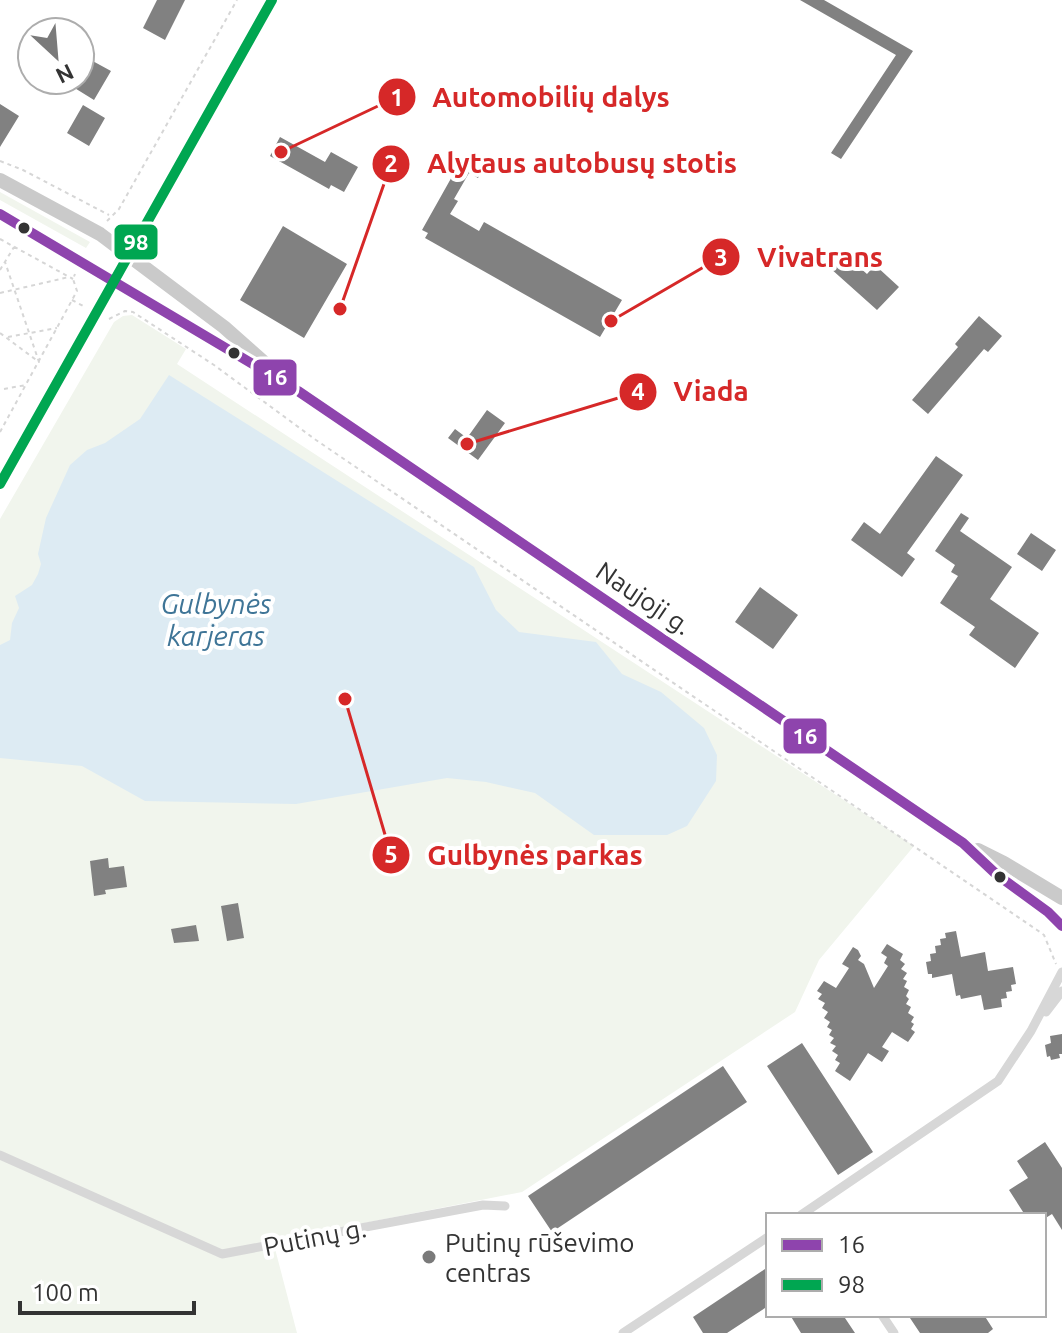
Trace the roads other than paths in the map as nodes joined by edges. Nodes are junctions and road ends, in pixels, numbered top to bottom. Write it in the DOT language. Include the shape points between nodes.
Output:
graph roads {
  1 [pos="272,0"];
  2 [pos="0,180"];
  3 [pos="0,214"];
  4 [pos="128,255"];
  5 [pos="114,280"];
  6 [pos="298,391"];
  7 [pos="0,484"];
  8 [pos="963,843"];
  9 [pos="1062,898"];
  10 [pos="1062,926"];
  11 [pos="1062,970"];
  12 [pos="1062,991"];
  13 [pos="1031,1031"];
  14 [pos="0,1155"];
  15 [pos="505,1206"];
  16 [pos="813,1212"];
  17 [pos="766,1238"];
  18 [pos="623,1333"];
  1 -- 4 [label="main road"];
  2 -- 4 [label="main road, Naujoji g."];
  3 -- 5 [label="main road, Naujoji g."];
  4 -- 5 [label="main road"];
  4 -- 6 [label="main road, Naujoji g."];
  5 -- 6 [label="main road, Naujoji g."];
  5 -- 7 [label="main road"];
  6 -- 8 [label="main road, Naujoji g."];
  8 -- 9 [label="main road, Naujoji g."];
  8 -- 10 [label="main road, Naujoji g."];
  11 -- 13 [label="street"];
  12 -- 13 [label="street"];
  13 -- 16 [label="street" via="988,1090"];
  14 -- 15 [label="street, Putinų g." via="222,1254 483,1205"];
  17 -- 18 [label="street"];
}
